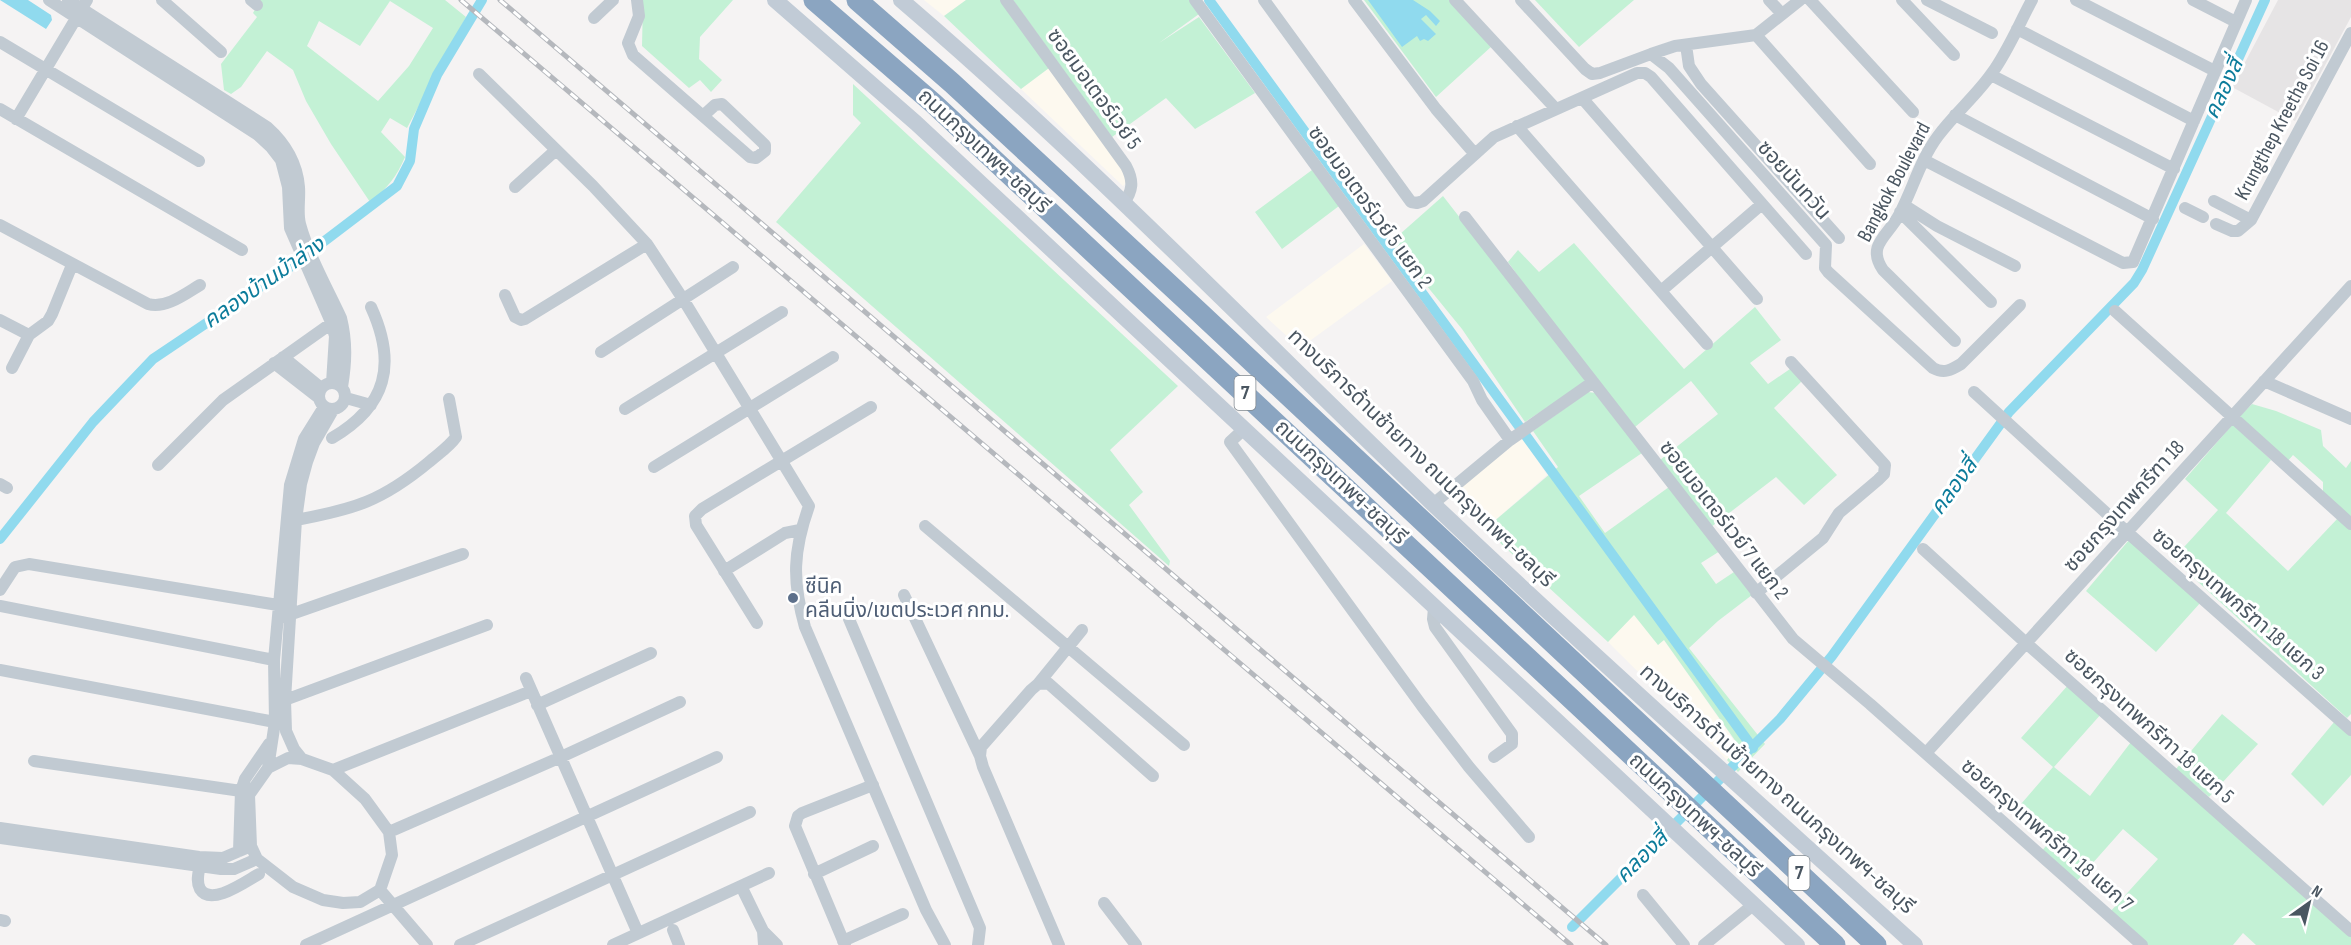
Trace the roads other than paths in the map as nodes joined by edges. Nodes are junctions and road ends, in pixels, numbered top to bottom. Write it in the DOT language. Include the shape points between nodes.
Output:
graph roads {
  1 [pos="49,0"];
  2 [pos="68,0"];
  3 [pos="162,0"];
  4 [pos="613,0"];
  5 [pos="637,0"];
  6 [pos="775,0"];
  7 [pos="814,0"];
  8 [pos="857,0"];
  9 [pos="901,0"];
  10 [pos="1006,0"];
  11 [pos="1195,0"];
  12 [pos="1264,0"];
  13 [pos="1354,0"];
  14 [pos="1455,0"];
  15 [pos="1521,0"];
  16 [pos="1768,0"];
  17 [pos="1800,0"];
  18 [pos="1810,0"];
  19 [pos="1902,0"];
  20 [pos="1927,0"];
  21 [pos="2032,0"];
  22 [pos="2076,0"];
  23 [pos="2193,0"];
  24 [pos="2246,0"];
  25 [pos="81,8"];
  26 [pos="1782,14"];
  27 [pos="594,18"];
  28 [pos="2236,22"];
  29 [pos="2017,29"];
  30 [pos="1992,33"];
  31 [pos="2351,33"];
  32 [pos="1756,35"];
  33 [pos="0,42"];
  34 [pos="1686,45"];
  35 [pos="221,52"];
  36 [pos="1651,54"];
  37 [pos="1954,55"];
  38 [pos="46,69"];
  39 [pos="2215,71"];
  40 [pos="479,74"];
  41 [pos="1991,75"];
  42 [pos="1582,98"];
  43 [pos="0,109"];
  44 [pos="1556,109"];
  45 [pos="1913,112"];
  46 [pos="704,115"];
  47 [pos="1955,115"];
  48 [pos="16,118"];
  49 [pos="2194,121"];
  50 [pos="1517,126"];
  51 [pos="556,150"];
  52 [pos="1474,153"];
  53 [pos="1924,159"];
  54 [pos="199,160"];
  55 [pos="1870,164"];
  56 [pos="2174,169"];
  57 [pos="515,187"];
  58 [pos="2214,201"];
  59 [pos="1123,204"];
  60 [pos="1762,204"];
  61 [pos="1902,208"];
  62 [pos="2185,208"];
  63 [pos="1465,217"];
  64 [pos="2203,217"];
  65 [pos="2153,219"];
  66 [pos="2250,220"];
  67 [pos="2216,224"];
  68 [pos="0,225"];
  69 [pos="1839,238"];
  70 [pos="647,244"];
  71 [pos="1712,247"];
  72 [pos="242,250"];
  73 [pos="1806,254"];
  74 [pos="72,265"];
  75 [pos="2015,266"];
  76 [pos="733,267"];
  77 [pos="200,285"];
  78 [pos="2351,286"];
  79 [pos="1661,291"];
  80 [pos="505,295"];
  81 [pos="683,298"];
  82 [pos="1757,299"];
  83 [pos="1991,302"];
  84 [pos="2020,305"];
  85 [pos="371,307"];
  86 [pos="2115,311"];
  87 [pos="782,312"];
  88 [pos="0,320"];
  89 [pos="336,320"];
  90 [pos="29,335"];
  91 [pos="1954,341"];
  92 [pos="1707,344"];
  93 [pos="601,352"];
  94 [pos="716,353"];
  95 [pos="833,357"];
  96 [pos="279,360"];
  97 [pos="1791,362"];
  98 [pos="12,368"];
  99 [pos="1593,381"];
  100 [pos="2264,381"];
  101 [pos="1974,392"];
  102 [pos="332,397"];
  103 [pos="449,399"];
  104 [pos="871,407"];
  105 [pos="750,408"];
  106 [pos="368,409"];
  107 [pos="625,409"];
  108 [pos="2231,417"];
  109 [pos="2351,419"];
  110 [pos="1243,430"];
  111 [pos="332,438"];
  112 [pos="1512,439"];
  113 [pos="782,461"];
  114 [pos="158,465"];
  115 [pos="654,467"];
  116 [pos="1433,504"];
  117 [pos="296,520"];
  118 [pos="2351,524"];
  119 [pos="925,526"];
  120 [pos="800,530"];
  121 [pos="2127,532"];
  122 [pos="1923,549"];
  123 [pos="463,554"];
  124 [pos="724,571"];
  125 [pos="0,590"];
  126 [pos="1756,593"];
  127 [pos="904,595"];
  128 [pos="278,605"];
  129 [pos="0,606"];
  130 [pos="1434,608"];
  131 [pos="283,617"];
  132 [pos="849,619"];
  133 [pos="757,623"];
  134 [pos="488,625"];
  135 [pos="1082,630"];
  136 [pos="2026,643"];
  137 [pos="1069,646"];
  138 [pos="651,653"];
  139 [pos="274,660"];
  140 [pos="0,670"];
  141 [pos="1833,674"];
  142 [pos="526,678"];
  143 [pos="1038,684"];
  144 [pos="531,691"];
  145 [pos="285,700"];
  146 [pos="680,702"];
  147 [pos="537,705"];
  148 [pos="275,722"];
  149 [pos="2351,730"];
  150 [pos="271,742"];
  151 [pos="1184,745"];
  152 [pos="1926,753"];
  153 [pos="980,756"];
  154 [pos="561,757"];
  155 [pos="717,757"];
  156 [pos="1494,757"];
  157 [pos="302,759"];
  158 [pos="34,761"];
  159 [pos="268,768"];
  160 [pos="333,770"];
  161 [pos="1153,776"];
  162 [pos="873,785"];
  163 [pos="245,793"];
  164 [pos="750,812"];
  165 [pos="586,815"];
  166 [pos="0,828"];
  167 [pos="389,832"];
  168 [pos="1529,837"];
  169 [pos="0,838"];
  170 [pos="873,846"];
  171 [pos="245,849"];
  172 [pos="257,859"];
  173 [pos="200,862"];
  174 [pos="769,873"];
  175 [pos="259,874"];
  176 [pos="614,874"];
  177 [pos="814,874"];
  178 [pos="741,886"];
  179 [pos="380,890"];
  180 [pos="1643,896"];
  181 [pos="1104,903"];
  182 [pos="1753,905"];
  183 [pos="393,906"];
  184 [pos="903,914"];
  185 [pos="673,930"];
  186 [pos="762,931"];
  187 [pos="2351,931"];
  188 [pos="638,933"];
  189 [pos="844,943"];
  190 [pos="306,945"];
  191 [pos="427,945"];
  192 [pos="460,945"];
  193 [pos="613,945"];
  194 [pos="679,945"];
  195 [pos="764,945"];
  196 [pos="777,945"];
  197 [pos="945,945"];
  198 [pos="978,945"];
  199 [pos="1059,945"];
  200 [pos="1136,945"];
  201 [pos="1684,945"];
  202 [pos="1704,945"];
  203 [pos="1797,945"];
  204 [pos="1835,945"];
  205 [pos="1876,945"];
  206 [pos="1915,945"];
  207 [pos="2142,945"];
  1 -- 25 [label="street"];
  2 -- 25 [label="street"];
  3 -- 35 [label="street"];
  4 -- 27 [label="street"];
  5 -- 46 [label="street" via="639,16 629,36 633,55"];
  6 -- 110 [label="main road" via="916,123"];
  7 -- 204 [label="highway, ถนนกรุงเทพฯ-ชลบุรี / 7" via="933,103"];
  8 -- 205 [label="highway, ถนนกรุงเทพฯ-ชลบุรี / 7" via="1157,272"];
  9 -- 59 [label="main road, ทางบริการด้านซ้ายทาง ถนนกรุงเทพฯ-ชลบุรี" via="968,57"];
  10 -- 59 [label="street, ซอยมอเตอร์เวย์ 5" via="1131,174 1131,190"];
  11 -- 112 [label="street, ซอยมอเตอร์เวย์ 5 แยก 2"];
  12 -- 52 [label="street" via="1411,202 1423,201"];
  13 -- 52 [label="street"];
  14 -- 44 [label="street"];
  15 -- 36 [label="street" via="1592,74"];
  16 -- 26 [label="street"];
  17 -- 26 [label="street"];
  18 -- 45 [label="street"];
  19 -- 37 [label="street"];
  20 -- 30 [label="street"];
  21 -- 29 [label="street, Bangkok Boulevard"];
  22 -- 39 [label="street"];
  23 -- 28 [label="street"];
  24 -- 28 [label="street"];
  25 -- 38 [label="street"];
  25 -- 89 [label="street" via="271,147 281,160 295,226"];
  26 -- 32 [label="street"];
  28 -- 39 [label="street"];
  29 -- 41 [label="street, Bangkok Boulevard"];
  29 -- 49 [label="street"];
  31 -- 66 [label="street, Krungthep Kreetha Soi 16"];
  32 -- 34 [label="street"];
  32 -- 55 [label="street"];
  33 -- 38 [label="street"];
  34 -- 36 [label="street"];
  34 -- 69 [label="street" via="1689,66 1701,84"];
  36 -- 84 [label="street, ซอยนันทวัน" via="1669,69 1826,245 1828,272 1933,368 1949,371 1961,364"];
  38 -- 48 [label="street"];
  38 -- 54 [label="street"];
  39 -- 49 [label="street"];
  40 -- 51 [label="street"];
  41 -- 47 [label="street, Bangkok Boulevard"];
  41 -- 56 [label="street"];
  42 -- 44 [label="street"];
  42 -- 60 [label="street" via="1638,73 1651,77"];
  42 -- 71 [label="street"];
  43 -- 48 [label="street"];
  44 -- 50 [label="street"];
  46 -- 46 [label="street" via="750,157 756,158 765,150 765,145 722,104"];
  47 -- 53 [label="street, Bangkok Boulevard"];
  47 -- 65 [label="street"];
  48 -- 72 [label="street"];
  49 -- 56 [label="street"];
  50 -- 52 [label="street"];
  50 -- 79 [label="street"];
  51 -- 57 [label="street"];
  51 -- 70 [label="street"];
  53 -- 61 [label="street, Bangkok Boulevard"];
  53 -- 65 [label="street" via="2122,263 2133,262 2137,257"];
  56 -- 65 [label="street"];
  58 -- 66 [label="street, Krungthep Kreetha Soi 16"];
  59 -- 116 [label="main road, ทางบริการด้านซ้ายทาง ถนนกรุงเทพฯ-ชลบุรี"];
  60 -- 71 [label="street"];
  60 -- 73 [label="street"];
  61 -- 75 [label="street"];
  61 -- 83 [label="street"];
  61 -- 91 [label="street, Bangkok Boulevard" via="1878,244 1876,261"];
  62 -- 64 [label="street"];
  63 -- 99 [label="street, ซอยมอเตอร์เวย์ 7 แยก 2"];
  66 -- 67 [label="street" via="2238,231"];
  68 -- 74 [label="street"];
  70 -- 80 [label="street" via="525,319 515,317"];
  70 -- 81 [label="street"];
  71 -- 79 [label="street"];
  71 -- 82 [label="street"];
  74 -- 77 [label="street" via="156,306"];
  74 -- 90 [label="street" via="48,321"];
  76 -- 81 [label="street"];
  78 -- 100 [label="street, ซอยกรุงเทพกรีฑา 18"];
  79 -- 92 [label="street"];
  81 -- 93 [label="street"];
  81 -- 94 [label="street"];
  85 -- 106 [label="street" via="382,331 385,365 381,385"];
  86 -- 108 [label="street"];
  87 -- 94 [label="street"];
  88 -- 90 [label="street"];
  89 -- 96 [label="street"];
  89 -- 102 [label="street"];
  90 -- 98 [label="street"];
  94 -- 105 [label="street"];
  94 -- 107 [label="street"];
  95 -- 105 [label="street"];
  96 -- 102 [label="street"];
  96 -- 114 [label="street" via="223,400"];
  97 -- 126 [label="street" via="1885,469 1878,480 1839,513 1823,538"];
  99 -- 112 [label="street"];
  99 -- 126 [label="street, ซอยมอเตอร์เวย์ 7 แยก 2"];
  100 -- 108 [label="street, ซอยกรุงเทพกรีฑา 18"];
  100 -- 109 [label="street"];
  101 -- 121 [label="street, ซอยกรุงเทพกรีฑา 18 แยก 3"];
  102 -- 106 [label="street"];
  102 -- 117 [label="street" via="307,462"];
  102 -- 128 [label="street" via="304,439 290,485"];
  103 -- 117 [label="street" via="456,437 424,466 391,491 364,504"];
  104 -- 113 [label="street"];
  105 -- 113 [label="street"];
  105 -- 115 [label="street"];
  106 -- 111 [label="street" via="351,427"];
  108 -- 118 [label="street"];
  108 -- 121 [label="street, ซอยกรุงเทพกรีฑา 18"];
  110 -- 130 [label="main road"];
  110 -- 168 [label="street" via="1230,442 1267,495 1429,715"];
  112 -- 116 [label="street"];
  113 -- 120 [label="street" via="809,506"];
  113 -- 124 [label="street" via="695,516 696,525"];
  116 -- 206 [label="main road, ทางบริการด้านซ้ายทาง ถนนกรุงเทพฯ-ชลบุรี"];
  117 -- 131 [label="street"];
  119 -- 137 [label="street"];
  120 -- 124 [label="street" via="785,533"];
  120 -- 162 [label="street" via="795,577 799,607"];
  121 -- 136 [label="street, ซอยกรุงเทพกรีฑา 18"];
  121 -- 149 [label="street, ซอยกรุงเทพกรีฑา 18 แยก 3"];
  122 -- 136 [label="street, ซอยกรุงเทพกรีฑา 18 แยก 5"];
  123 -- 131 [label="street"];
  124 -- 133 [label="street"];
  125 -- 128 [label="street" via="15,567 29,564"];
  126 -- 141 [label="street, ซอยมอเตอร์เวย์ 7 แยก 2" via="1793,639"];
  127 -- 153 [label="street"];
  128 -- 131 [label="street"];
  129 -- 139 [label="street"];
  130 -- 156 [label="street" via="1432,619 1436,627 1512,734 1512,744"];
  130 -- 182 [label="main road"];
  131 -- 139 [label="street"];
  131 -- 145 [label="street"];
  132 -- 198 [label="street" via="980,928"];
  134 -- 145 [label="street"];
  135 -- 137 [label="street"];
  136 -- 152 [label="street, ซอยกรุงเทพกรีฑา 18"];
  136 -- 187 [label="street, ซอยกรุงเทพกรีฑา 18 แยก 5"];
  137 -- 143 [label="street"];
  137 -- 151 [label="street"];
  138 -- 147 [label="street"];
  139 -- 148 [label="street"];
  140 -- 148 [label="street"];
  141 -- 152 [label="street, ซอยกรุงเทพกรีฑา 18 แยก 7"];
  142 -- 144 [label="street"];
  143 -- 153 [label="street" via="981,747"];
  143 -- 161 [label="street" via="1052,685"];
  144 -- 147 [label="street"];
  144 -- 160 [label="street"];
  145 -- 157 [label="street" via="286,731"];
  146 -- 154 [label="street"];
  147 -- 154 [label="street"];
  148 -- 150 [label="street"];
  150 -- 159 [label="street"];
  150 -- 163 [label="street" via="254,765"];
  152 -- 207 [label="street, ซอยกรุงเทพกรีฑา 18 แยก 7"];
  153 -- 199 [label="street"];
  154 -- 165 [label="street"];
  154 -- 167 [label="street"];
  155 -- 165 [label="street"];
  157 -- 159 [label="street" via="288,758"];
  157 -- 160 [label="street"];
  158 -- 163 [label="street"];
  159 -- 163 [label="street"];
  160 -- 167 [label="street" via="365,799"];
  162 -- 177 [label="street" via="798,816 795,826"];
  162 -- 197 [label="street"];
  163 -- 171 [label="street"];
  164 -- 176 [label="street"];
  165 -- 176 [label="street"];
  165 -- 183 [label="street"];
  166 -- 173 [label="street"];
  167 -- 179 [label="street" via="392,855"];
  169 -- 173 [label="street"];
  170 -- 177 [label="street"];
  171 -- 172 [label="street"];
  171 -- 173 [label="street"];
  172 -- 173 [label="street" via="234,869"];
  172 -- 179 [label="street" via="293,887 323,900 360,902"];
  173 -- 175 [label="street" via="200,889 213,897"];
  174 -- 178 [label="street"];
  176 -- 188 [label="street"];
  176 -- 192 [label="street"];
  177 -- 189 [label="street"];
  178 -- 186 [label="street"];
  178 -- 188 [label="street"];
  179 -- 183 [label="street"];
  180 -- 201 [label="street"];
  181 -- 200 [label="street"];
  182 -- 202 [label="street"];
  182 -- 203 [label="main road"];
  183 -- 190 [label="street"];
  183 -- 191 [label="street"];
  184 -- 189 [label="street"];
  185 -- 194 [label="street"];
  186 -- 195 [label="street"];
  186 -- 196 [label="street"];
  188 -- 193 [label="street"];
}
